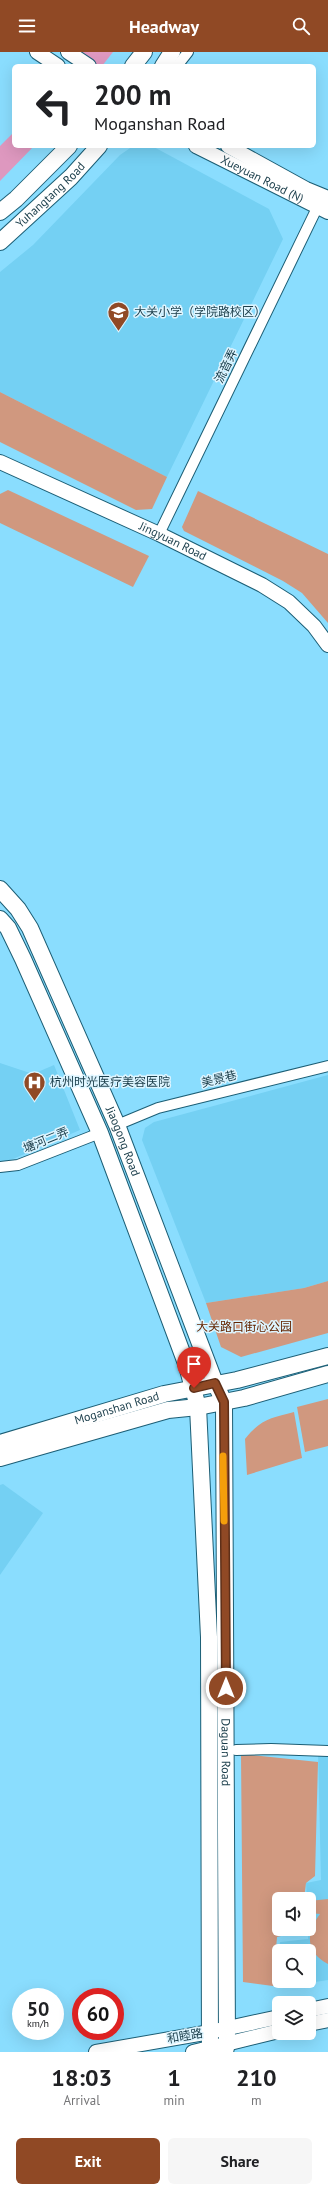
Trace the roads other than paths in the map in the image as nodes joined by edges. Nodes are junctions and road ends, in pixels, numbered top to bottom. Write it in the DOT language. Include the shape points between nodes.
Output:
graph roads {
  1 [pos="37,52"];
  2 [pos="144,52"];
  3 [pos="172,52"];
  4 [pos="188,52"];
  5 [pos="70,53"];
  6 [pos="55,64"];
  7 [pos="86,64"];
  8 [pos="135,64"];
  9 [pos="164,64"];
  10 [pos="179,64"];
  11 [pos="67,148"];
  12 [pos="97,148"];
  13 [pos="200,148"];
  14 [pos="232,148"];
  15 [pos="328,198"];
  16 [pos="322,210"];
  17 [pos="0,212"];
  18 [pos="0,242"];
  19 [pos="0,462"];
  20 [pos="159,534"];
  21 [pos="328,645"];
  22 [pos="0,889"];
  23 [pos="0,919"];
  24 [pos="328,1066"];
  25 [pos="118,1125"];
  26 [pos="100,1133"];
  27 [pos="0,1167"];
  28 [pos="328,1356"];
  29 [pos="328,1374"];
  30 [pos="215,1383"];
  31 [pos="194,1388"];
  32 [pos="224,1402"];
  33 [pos="198,1407"];
  34 [pos="0,1443"];
  35 [pos="0,1458"];
  36 [pos="236,1750"];
  37 [pos="328,1751"];
  38 [pos="328,2006"];
  39 [pos="316,2009"];
  40 [pos="272,2020"];
  41 [pos="328,2020"];
  42 [pos="316,2023"];
  43 [pos="210,2032"];
  44 [pos="272,2033"];
  45 [pos="220,2045"];
  46 [pos="96,2052"];
  47 [pos="193,2052"];
  1 -- 6 [label="main road"];
  2 -- 8 [label="main road"];
  3 -- 9 [label="main road"];
  4 -- 10 [label="street"];
  5 -- 7 [label="main road"];
  11 -- 17 [label="main road, Yuhangtang Road"];
  12 -- 18 [label="main road, Yuhangtang Road" via="71,177"];
  13 -- 16 [label="main road, Xueyuan Road (N)"];
  14 -- 15 [label="main road, Xueyuan Road (N)" via="306,189"];
  16 -- 20 [label="street, 流音弄"];
  19 -- 20 [label="main road, Jingyuan Road"];
  20 -- 21 [label="main road, Jingyuan Road" via="262,585 289,602 314,626"];
  22 -- 25 [label="main road, Jiaogong Road" via="18,909 30,928"];
  23 -- 26 [label="main road, Jiaogong Road" via="8,928 23,959"];
  24 -- 25 [label="street, 美景巷" via="158,1108"];
  25 -- 30 [label="main road, Jiaogong Road"];
  26 -- 27 [label="street, 塘河二弄" via="18,1165"];
  26 -- 31 [label="main road, Jiaogong Road"];
  28 -- 30 [label="main road, Moganshan Road" via="237,1380"];
  29 -- 32 [label="main road, Moganshan Road"];
  30 -- 31 [label="main road, Moganshan Road"];
  30 -- 32 [label="main road, Daguan Road"];
  31 -- 33 [label="main road, Daguan Road"];
  31 -- 34 [label="main road, Moganshan Road" via="164,1394"];
  32 -- 33 [label="main road, Moganshan Road"];
  32 -- 45 [label="main road, Daguan Road"];
  33 -- 35 [label="main road, Moganshan Road" via="168,1410"];
  33 -- 43 [label="main road, Daguan Road" via="208,1637"];
  36 -- 37 [label="street"];
  38 -- 39 [label="main road"];
  40 -- 45 [label="main road"];
  41 -- 42 [label="main road"];
  43 -- 45 [label="main road, Daguan Road"];
  43 -- 46 [label="main road, 和睦路"];
  44 -- 45 [label="main road"];
  45 -- 47 [label="main road, 和睦路"];
}
